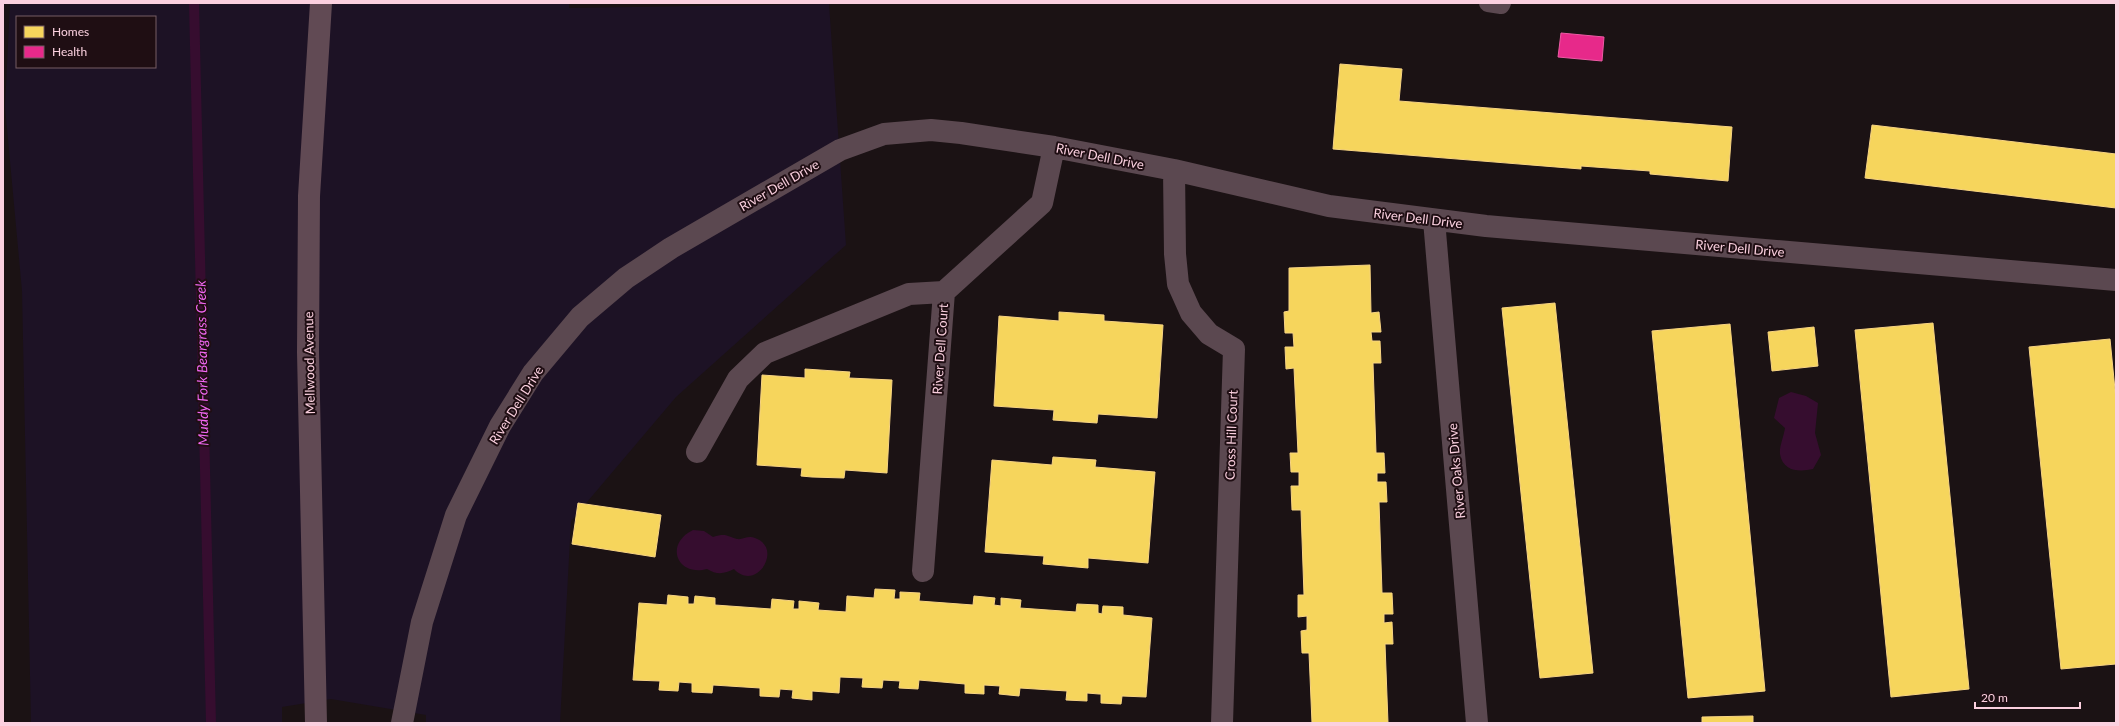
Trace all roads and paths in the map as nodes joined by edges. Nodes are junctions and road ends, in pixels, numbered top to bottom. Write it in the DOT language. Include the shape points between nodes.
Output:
graph roads {
  1 [pos="321,3"];
  2 [pos="1488,3"];
  3 [pos="1502,3"];
  4 [pos="1054,148"];
  5 [pos="1174,170"];
  6 [pos="1434,220"];
  7 [pos="2116,280"];
  8 [pos="944,292"];
  9 [pos="697,452"];
  10 [pos="923,571"];
  11 [pos="316,723"];
  12 [pos="402,723"];
  13 [pos="1222,723"];
  14 [pos="1477,723"];
  1 -- 11 [label="street, Mellwood Avenue" via="309,196 308,360"];
  2 -- 3 [label="lane"];
  4 -- 5 [label="street, River Dell Drive"];
  4 -- 8 [label="street, River Dell Court" via="1042,203"];
  4 -- 12 [label="street, River Dell Drive" via="930,130 884,134 862,141 840,150 671,248 626,278 580,317 533,373 508,413 456,516 422,622"];
  5 -- 6 [label="street, River Dell Drive" via="1329,206"];
  5 -- 13 [label="street, Cross Hill Court" via="1178,284 1191,312 1209,334 1234,350"];
  6 -- 7 [label="street, River Dell Drive"];
  6 -- 14 [label="street, River Oaks Drive"];
  8 -- 9 [label="street" via="909,294 765,353 738,379"];
  8 -- 10 [label="street, River Dell Court"];
}
